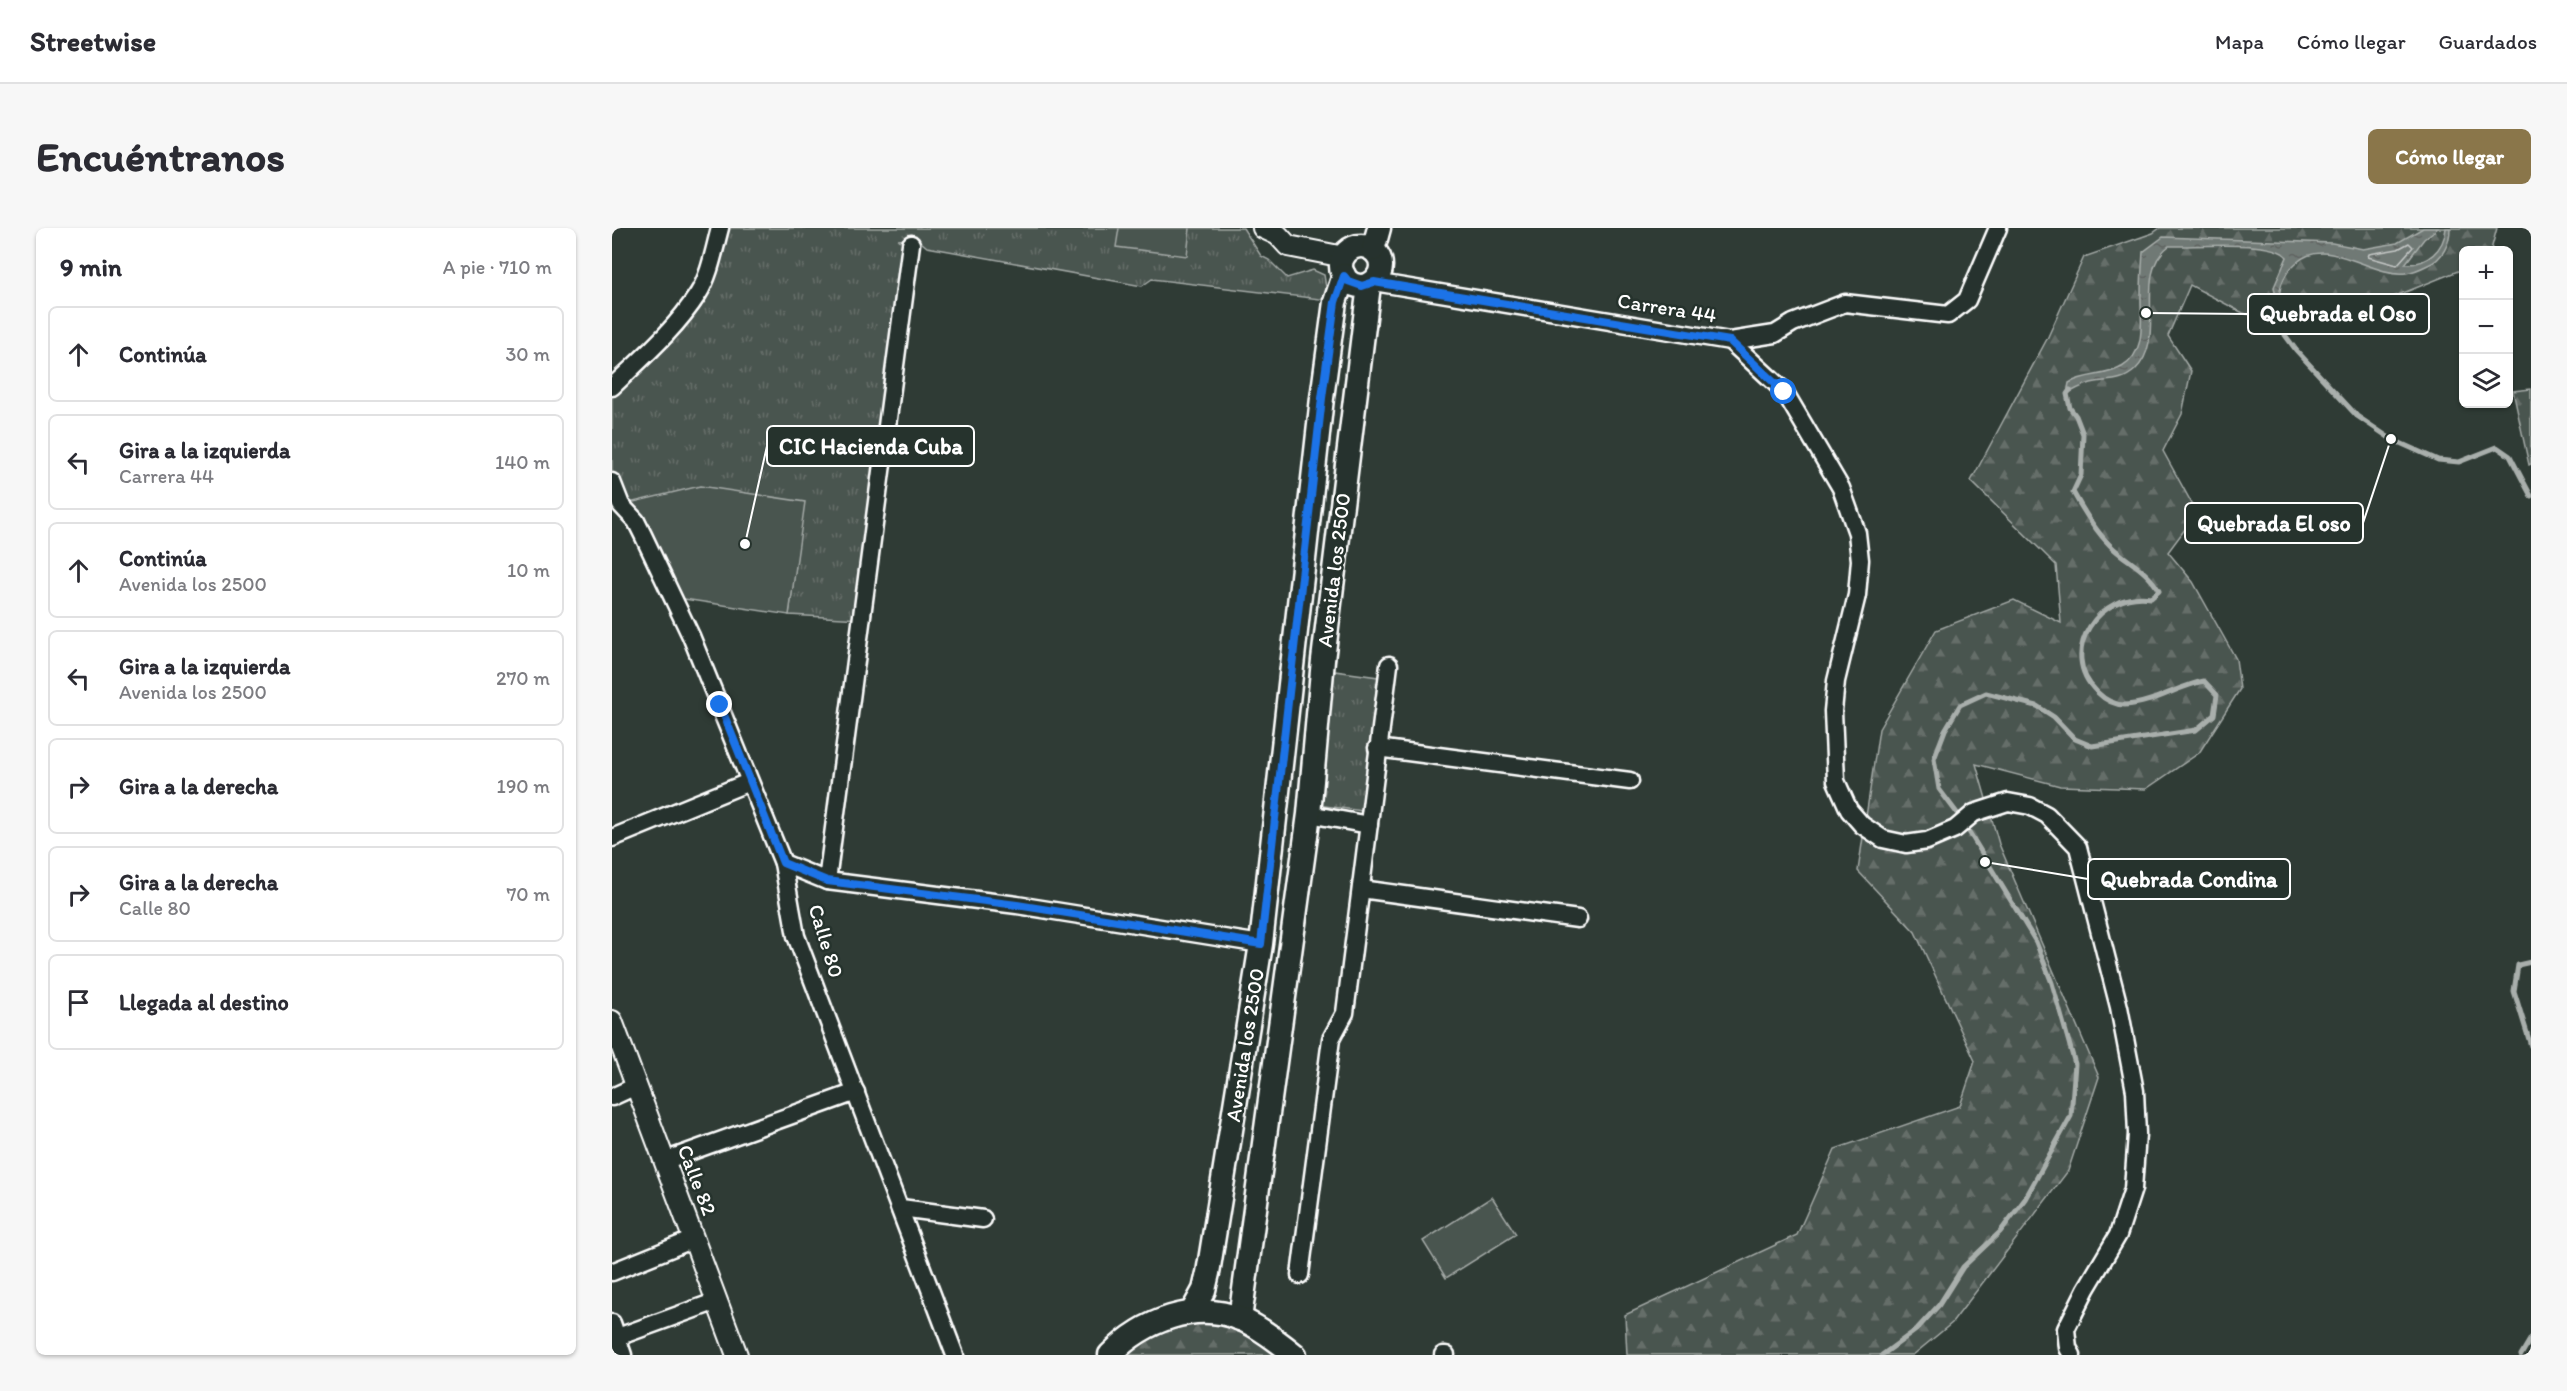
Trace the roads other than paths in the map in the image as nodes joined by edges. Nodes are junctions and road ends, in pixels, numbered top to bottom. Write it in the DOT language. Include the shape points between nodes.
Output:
graph roads {
  1 [pos="720,228"];
  2 [pos="1263,228"];
  3 [pos="1379,228"];
  4 [pos="1998,228"];
  5 [pos="911,244"];
  6 [pos="1348,254"];
  7 [pos="1372,283"];
  8 [pos="1730,341"];
  9 [pos="612,387"];
  10 [pos="612,482"];
  11 [pos="1389,665"];
  12 [pos="1377,748"];
  13 [pos="1630,781"];
  14 [pos="749,783"];
  15 [pos="1309,814"];
  16 [pos="1369,825"];
  17 [pos="612,838"];
  18 [pos="783,863"];
  19 [pos="827,881"];
  20 [pos="1361,889"];
  21 [pos="1578,919"];
  22 [pos="1261,944"];
  23 [pos="612,1021"];
  24 [pos="636,1086"];
  25 [pos="856,1092"];
  26 [pos="612,1097"];
  27 [pos="664,1161"];
  28 [pos="901,1208"];
  29 [pos="983,1219"];
  30 [pos="694,1239"];
  31 [pos="613,1269"];
  32 [pos="1300,1275"];
  33 [pos="717,1301"];
  34 [pos="1192,1312"];
  35 [pos="1240,1319"];
  36 [pos="614,1333"];
  37 [pos="623,1355"];
  38 [pos="737,1355"];
  39 [pos="955,1355"];
  40 [pos="1110,1355"];
  41 [pos="1295,1355"];
  42 [pos="2072,1355"];
  1 -- 9 [label="street" via="699,293 659,343"];
  2 -- 6 [label="street" via="1278,235 1288,246"];
  3 -- 6 [label="main road, Avenida los 2500"];
  4 -- 8 [label="street, Carrera 44" via="1967,300 1948,315 1845,303 1774,334"];
  5 -- 19 [label="street"];
  6 -- 7 [label="main road" via="1355,285"];
  6 -- 7 [label="main road, Avenida los 2500" via="1381,266"];
  6 -- 22 [label="main road, Avenida los 2500" via="1335,302 1322,398"];
  7 -- 8 [label="street, Carrera 44"];
  7 -- 15 [label="main road, Avenida los 2500" via="1324,648"];
  8 -- 42 [label="street" via="1784,392 1841,488 1857,532 1857,595 1836,681 1833,711 1836,781 1849,810 1883,839 1906,844 1927,842 1955,829 1974,813 2008,802 2030,806 2047,815 2078,847 2119,1007 2135,1091 2136,1134 2133,1190 2118,1235 2066,1329"];
  10 -- 14 [label="street, Calle 80" via="621,505 636,521 691,636"];
  11 -- 12 [label="street"];
  12 -- 13 [label="street"];
  12 -- 16 [label="street"];
  14 -- 17 [label="street"];
  14 -- 18 [label="street, Calle 80"];
  15 -- 16 [label="street"];
  15 -- 35 [label="main road, Avenida los 2500"];
  16 -- 20 [label="street"];
  18 -- 19 [label="street"];
  18 -- 25 [label="street, Calle 80" via="796,936"];
  19 -- 22 [label="street" via="1017,905"];
  20 -- 21 [label="street"];
  20 -- 32 [label="street" via="1345,1013 1331,1039"];
  22 -- 34 [label="main road, Avenida los 2500" via="1208,1273"];
  23 -- 24 [label="street, Calle 82"];
  24 -- 26 [label="street"];
  24 -- 27 [label="street, Calle 82"];
  25 -- 27 [label="street"];
  25 -- 28 [label="street, Calle 80"];
  27 -- 30 [label="street, Calle 82"];
  28 -- 29 [label="street"];
  28 -- 39 [label="street, Calle 80"];
  30 -- 31 [label="street"];
  30 -- 33 [label="street, Calle 82"];
  33 -- 36 [label="street"];
  33 -- 38 [label="street, Calle 82"];
  34 -- 35 [label="main road"];
  34 -- 40 [label="main road" via="1167,1318 1141,1331"];
  35 -- 41 [label="main road"];
  36 -- 37 [label="street"];
}
